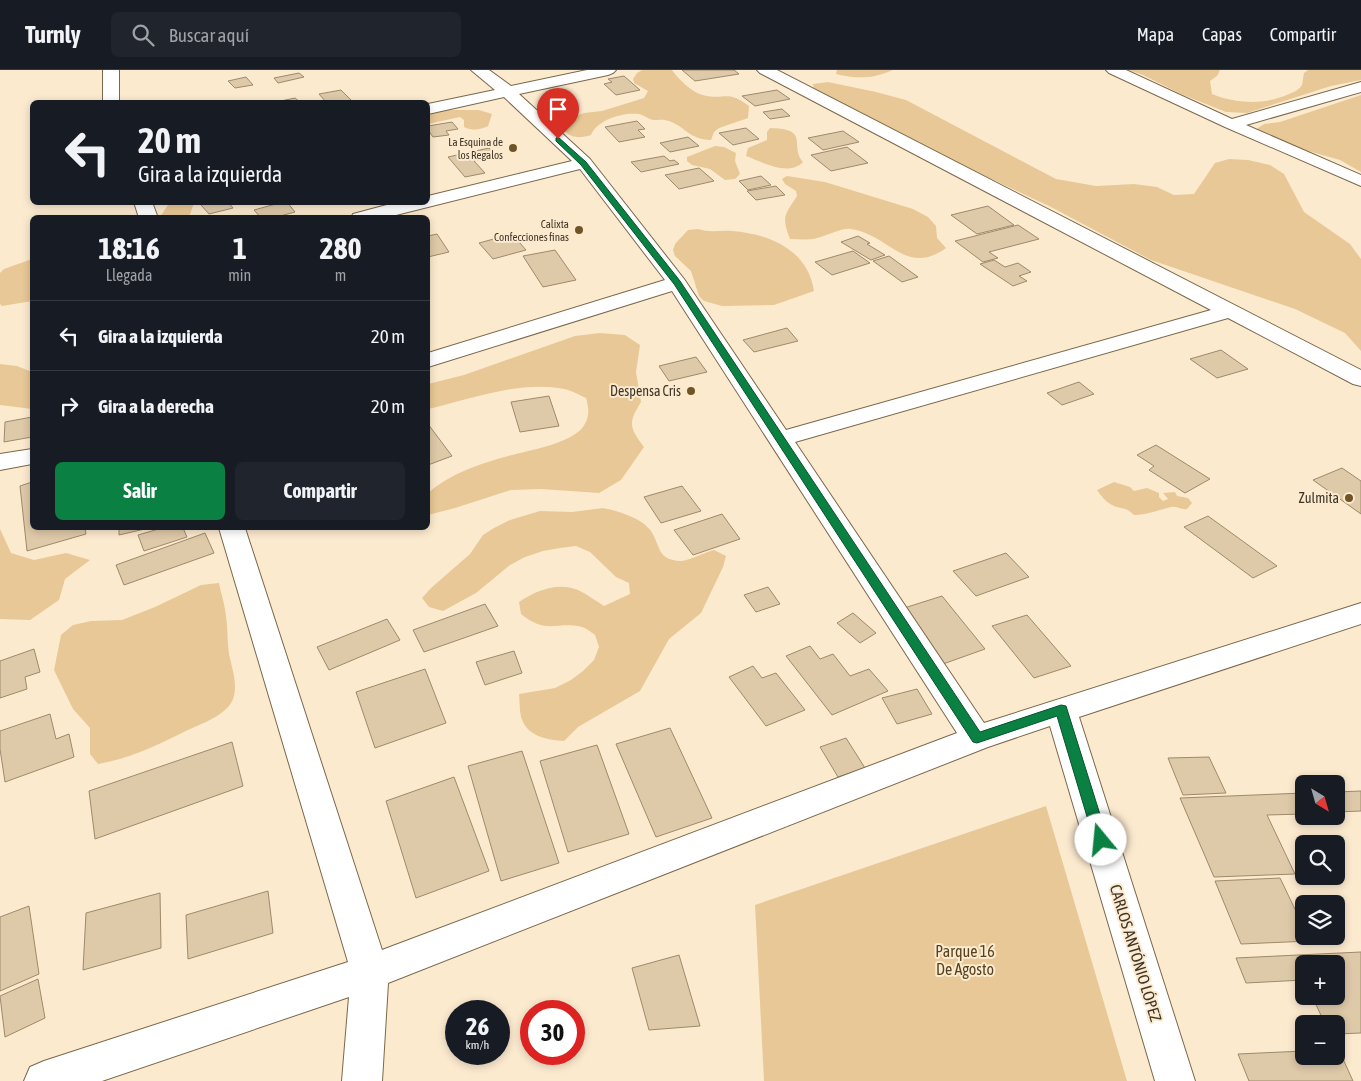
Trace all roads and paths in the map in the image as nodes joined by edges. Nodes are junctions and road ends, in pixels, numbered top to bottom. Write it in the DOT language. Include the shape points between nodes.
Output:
graph roads {
  1 [pos="111,70"];
  2 [pos="479,70"];
  3 [pos="608,70"];
  4 [pos="765,70"];
  5 [pos="1114,70"];
  6 [pos="1361,86"];
  7 [pos="508,92"];
  8 [pos="111,100"];
  9 [pos="430,109"];
  10 [pos="1231,124"];
  11 [pos="584,163"];
  12 [pos="1361,181"];
  13 [pos="430,201"];
  14 [pos="410,205"];
  15 [pos="372,215"];
  16 [pos="677,283"];
  17 [pos="1230,311"];
  18 [pos="430,359"];
  19 [pos="1361,379"];
  20 [pos="780,439"];
  21 [pos="30,457"];
  22 [pos="0,462"];
  23 [pos="233,530"];
  24 [pos="1361,613"];
  25 [pos="1061,710"];
  26 [pos="977,738"];
  27 [pos="370,972"];
  28 [pos="44,1081"];
  29 [pos="362,1081"];
  30 [pos="1175,1081"];
  1 -- 8 [label="street"];
  2 -- 7 [label="street"];
  3 -- 7 [label="street"];
  4 -- 17 [label="street"];
  5 -- 10 [label="street"];
  6 -- 10 [label="street"];
  7 -- 9 [label="street"];
  7 -- 11 [label="street"];
  10 -- 12 [label="street"];
  11 -- 13 [label="street"];
  11 -- 16 [label="street"];
  14 -- 15 [label="street"];
  16 -- 18 [label="street"];
  16 -- 20 [label="street"];
  17 -- 19 [label="street"];
  17 -- 20 [label="street"];
  20 -- 26 [label="street"];
  21 -- 22 [label="street"];
  23 -- 27 [label="street"];
  24 -- 25 [label="street"];
  25 -- 26 [label="street"];
  25 -- 30 [label="street, CARLOS ANTÓNIO LÓPEZ"];
  26 -- 27 [label="street"];
  27 -- 28 [label="street"];
  27 -- 29 [label="street"];
}
